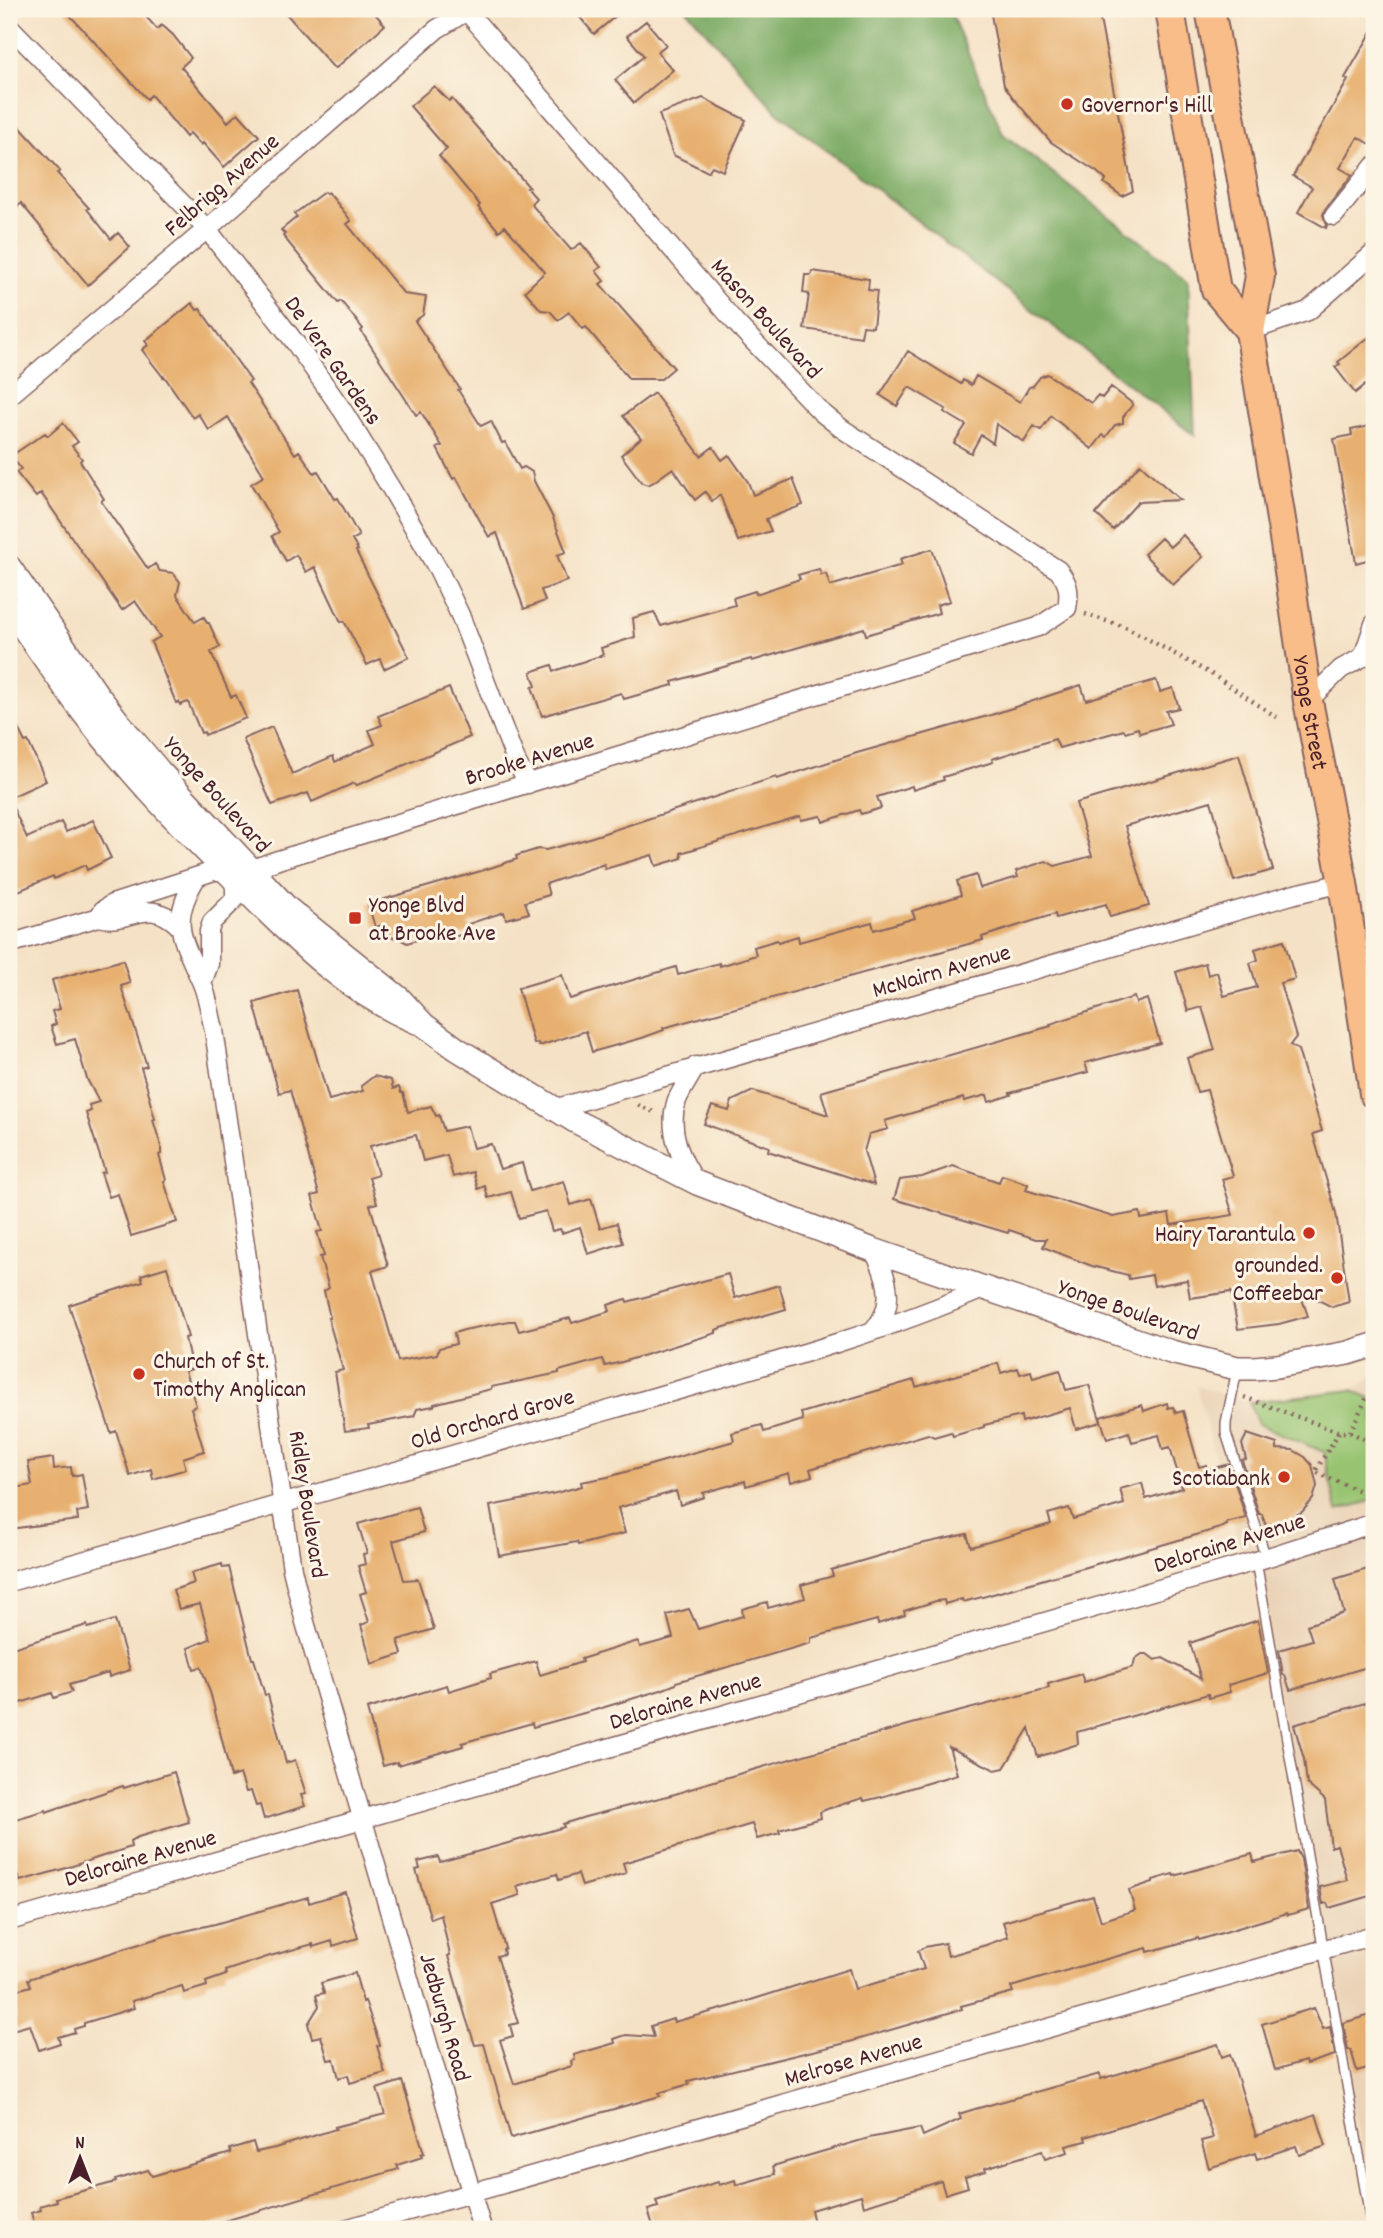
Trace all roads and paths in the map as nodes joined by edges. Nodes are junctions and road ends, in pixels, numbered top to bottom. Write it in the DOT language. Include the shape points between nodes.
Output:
graph roads {
  1 [pos="1170,9"];
  2 [pos="1210,9"];
  3 [pos="466,10"];
  4 [pos="9,26"];
  5 [pos="1374,166"];
  6 [pos="1334,216"];
  7 [pos="207,229"];
  8 [pos="1374,253"];
  9 [pos="1250,331"];
  10 [pos="9,396"];
  11 [pos="9,567"];
  12 [pos="9,607"];
  13 [pos="1067,608"];
  14 [pos="1374,624"];
  15 [pos="1368,654"];
  16 [pos="1307,701"];
  17 [pos="1278,718"];
  18 [pos="528,783"];
  19 [pos="241,873"];
  20 [pos="196,878"];
  21 [pos="1343,883"];
  22 [pos="99,917"];
  23 [pos="180,926"];
  24 [pos="9,944"];
  25 [pos="202,984"];
  26 [pos="696,1066"];
  27 [pos="1374,1094"];
  28 [pos="638,1105"];
  29 [pos="554,1109"];
  30 [pos="663,1116"];
  31 [pos="697,1182"];
  32 [pos="873,1250"];
  33 [pos="985,1288"];
  34 [pos="873,1330"];
  35 [pos="1374,1345"];
  36 [pos="1237,1368"];
  37 [pos="1368,1395"];
  38 [pos="1243,1397"];
  39 [pos="1339,1432"];
  40 [pos="1350,1432"];
  41 [pos="1374,1464"];
  42 [pos="1374,1497"];
  43 [pos="283,1503"];
  44 [pos="1374,1524"];
  45 [pos="1261,1559"];
  46 [pos="9,1582"];
  47 [pos="362,1818"];
  48 [pos="9,1921"];
  49 [pos="1374,1935"];
  50 [pos="1325,1950"];
  51 [pos="472,2193"];
  52 [pos="345,2229"];
  53 [pos="482,2229"];
  54 [pos="1372,2229"];
  1 -- 9 [label="main road" via="1216,290"];
  2 -- 9 [label="main road, Yonge Street" via="1260,276"];
  3 -- 7 [label="street, Felbrigg Avenue" via="438,29"];
  3 -- 13 [label="street, Mason Boulevard" via="735,321 821,412 1058,570 1068,587"];
  4 -- 7 [label="street, De Vere Gardens"];
  5 -- 6 [label="street"];
  7 -- 10 [label="street, Felbrigg Avenue"];
  7 -- 18 [label="street, De Vere Gardens" via="308,361 392,490 460,615"];
  8 -- 9 [label="street" via="1307,311"];
  9 -- 16 [label="main road, Yonge Street"];
  11 -- 19 [label="street, Yonge Boulevard" via="96,693"];
  12 -- 19 [label="street, Yonge Boulevard" via="83,712 191,838"];
  13 -- 17 [label="path" via="1128,628"];
  13 -- 18 [label="street, Brooke Avenue" via="1038,627"];
  14 -- 15 [label="street"];
  15 -- 16 [label="street" via="1341,669"];
  16 -- 21 [label="main road, Yonge Street"];
  18 -- 19 [label="street, Brooke Avenue"];
  19 -- 20 [label="street, Brooke Avenue" via="214,872"];
  19 -- 25 [label="street, Ridley Boulevard" via="235,899 212,922 209,964"];
  19 -- 29 [label="street, Yonge Boulevard" via="400,999 424,1025"];
  20 -- 22 [label="street, Brooke Avenue" via="112,904"];
  20 -- 23 [label="street, Ridley Boulevard" via="184,899"];
  21 -- 26 [label="street, McNairn Avenue"];
  21 -- 27 [label="main road, Yonge Street"];
  22 -- 23 [label="street" via="156,911"];
  22 -- 24 [label="street, Brooke Avenue"];
  23 -- 25 [label="street, Ridley Boulevard"];
  25 -- 43 [label="street, Ridley Boulevard" via="222,1081"];
  26 -- 29 [label="street, McNairn Avenue"];
  26 -- 31 [label="street" via="677,1100 674,1130 684,1165"];
  28 -- 30 [label="path"];
  29 -- 31 [label="street, Yonge Boulevard"];
  31 -- 32 [label="street, Yonge Boulevard"];
  32 -- 33 [label="street, Yonge Boulevard"];
  32 -- 34 [label="street" via="886,1277 887,1307 884,1320"];
  33 -- 34 [label="street, Old Orchard Grove"];
  33 -- 36 [label="street, Yonge Boulevard" via="1171,1352"];
  34 -- 43 [label="street, Old Orchard Grove"];
  35 -- 36 [label="street, Yonge Boulevard" via="1277,1366"];
  36 -- 45 [label="lane" via="1226,1433"];
  37 -- 40 [label="path"];
  38 -- 39 [label="path"];
  39 -- 40 [label="path"];
  39 -- 42 [label="path" via="1315,1472"];
  40 -- 41 [label="path" via="1366,1440"];
  43 -- 46 [label="street, Old Orchard Grove"];
  43 -- 47 [label="street, Ridley Boulevard" via="299,1599"];
  44 -- 45 [label="street, Deloraine Avenue"];
  45 -- 47 [label="street, Deloraine Avenue"];
  45 -- 50 [label="lane"];
  47 -- 48 [label="street, Deloraine Avenue"];
  47 -- 51 [label="street, Jedburgh Road"];
  49 -- 50 [label="street, Melrose Avenue"];
  50 -- 51 [label="street, Melrose Avenue"];
  50 -- 54 [label="lane"];
  51 -- 52 [label="street, Melrose Avenue"];
  51 -- 53 [label="street, Jedburgh Road"];
}
